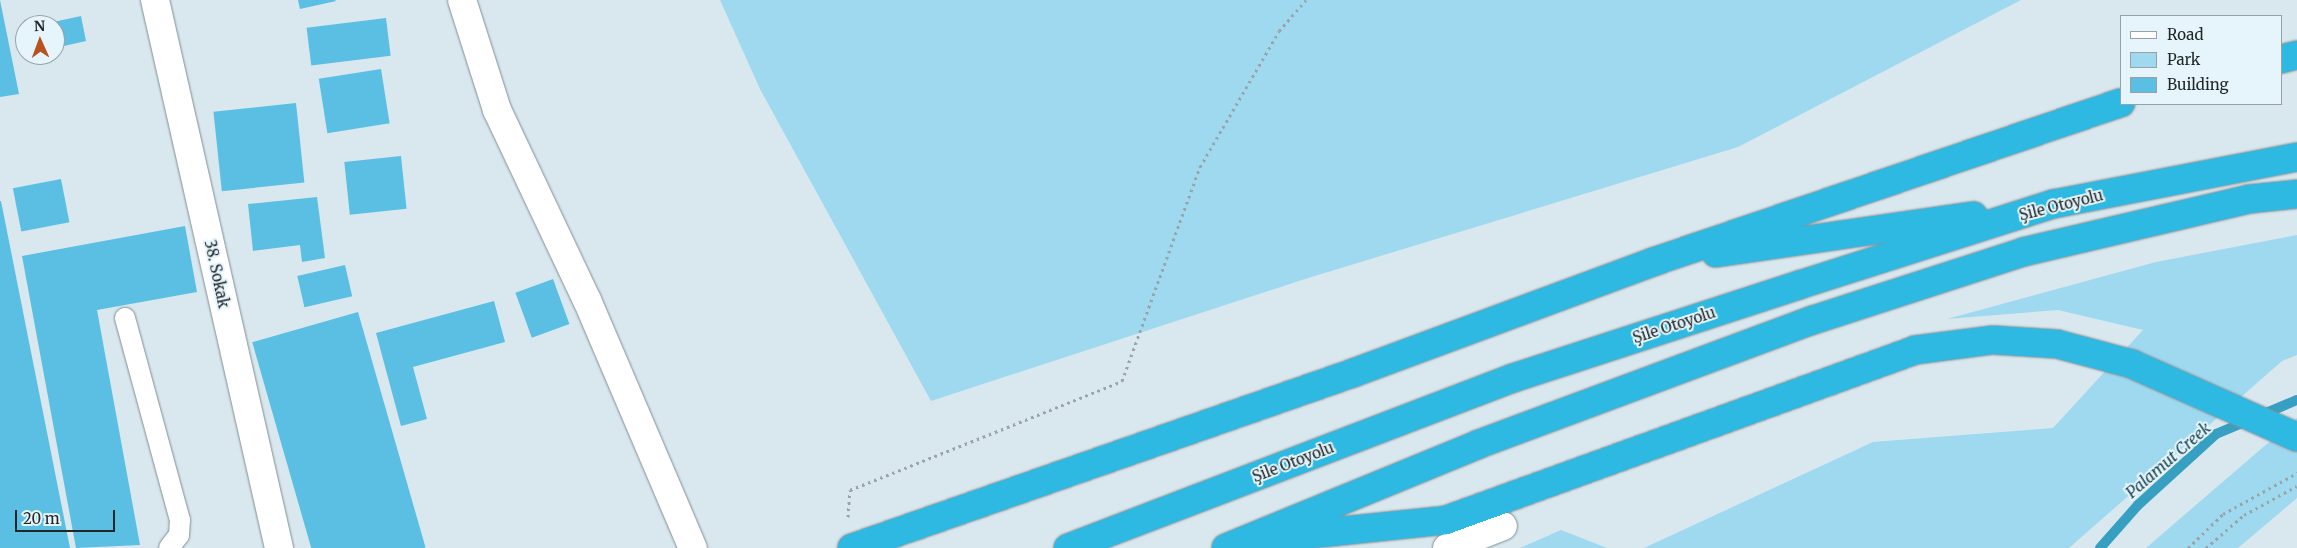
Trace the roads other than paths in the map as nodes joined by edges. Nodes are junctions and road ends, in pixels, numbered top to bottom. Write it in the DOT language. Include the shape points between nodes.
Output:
graph roads {
  1 [pos="155,0"];
  2 [pos="462,0"];
  3 [pos="2297,55"];
  4 [pos="2282,59"];
  5 [pos="2120,104"];
  6 [pos="2297,157"];
  7 [pos="2297,194"];
  8 [pos="2053,204"];
  9 [pos="1653,262"];
  10 [pos="125,318"];
  11 [pos="2297,438"];
  12 [pos="1504,526"];
  13 [pos="850,538"];
  14 [pos="1234,545"];
  15 [pos="169,548"];
  16 [pos="279,548"];
  17 [pos="693,548"];
  18 [pos="1068,548"];
  19 [pos="1447,548"];
  1 -- 16 [label="street, 38. Sokak"];
  2 -- 17 [label="street" via="497,110 587,300"];
  3 -- 4 [label="highway"];
  5 -- 9 [label="highway"];
  6 -- 8 [label="highway, Şile Otoyolu"];
  7 -- 14 [label="highway" via="2249,198 2023,252 1813,320 1479,444"];
  8 -- 9 [label="highway"];
  8 -- 18 [label="highway, Şile Otoyolu" via="1514,378"];
  9 -- 13 [label="highway" via="1353,373"];
  10 -- 15 [label="lane" via="180,520 179,535"];
  11 -- 14 [label="highway" via="2132,364 2057,344 1993,340 1915,350 1446,520"];
  12 -- 19 [label="street"];
}
